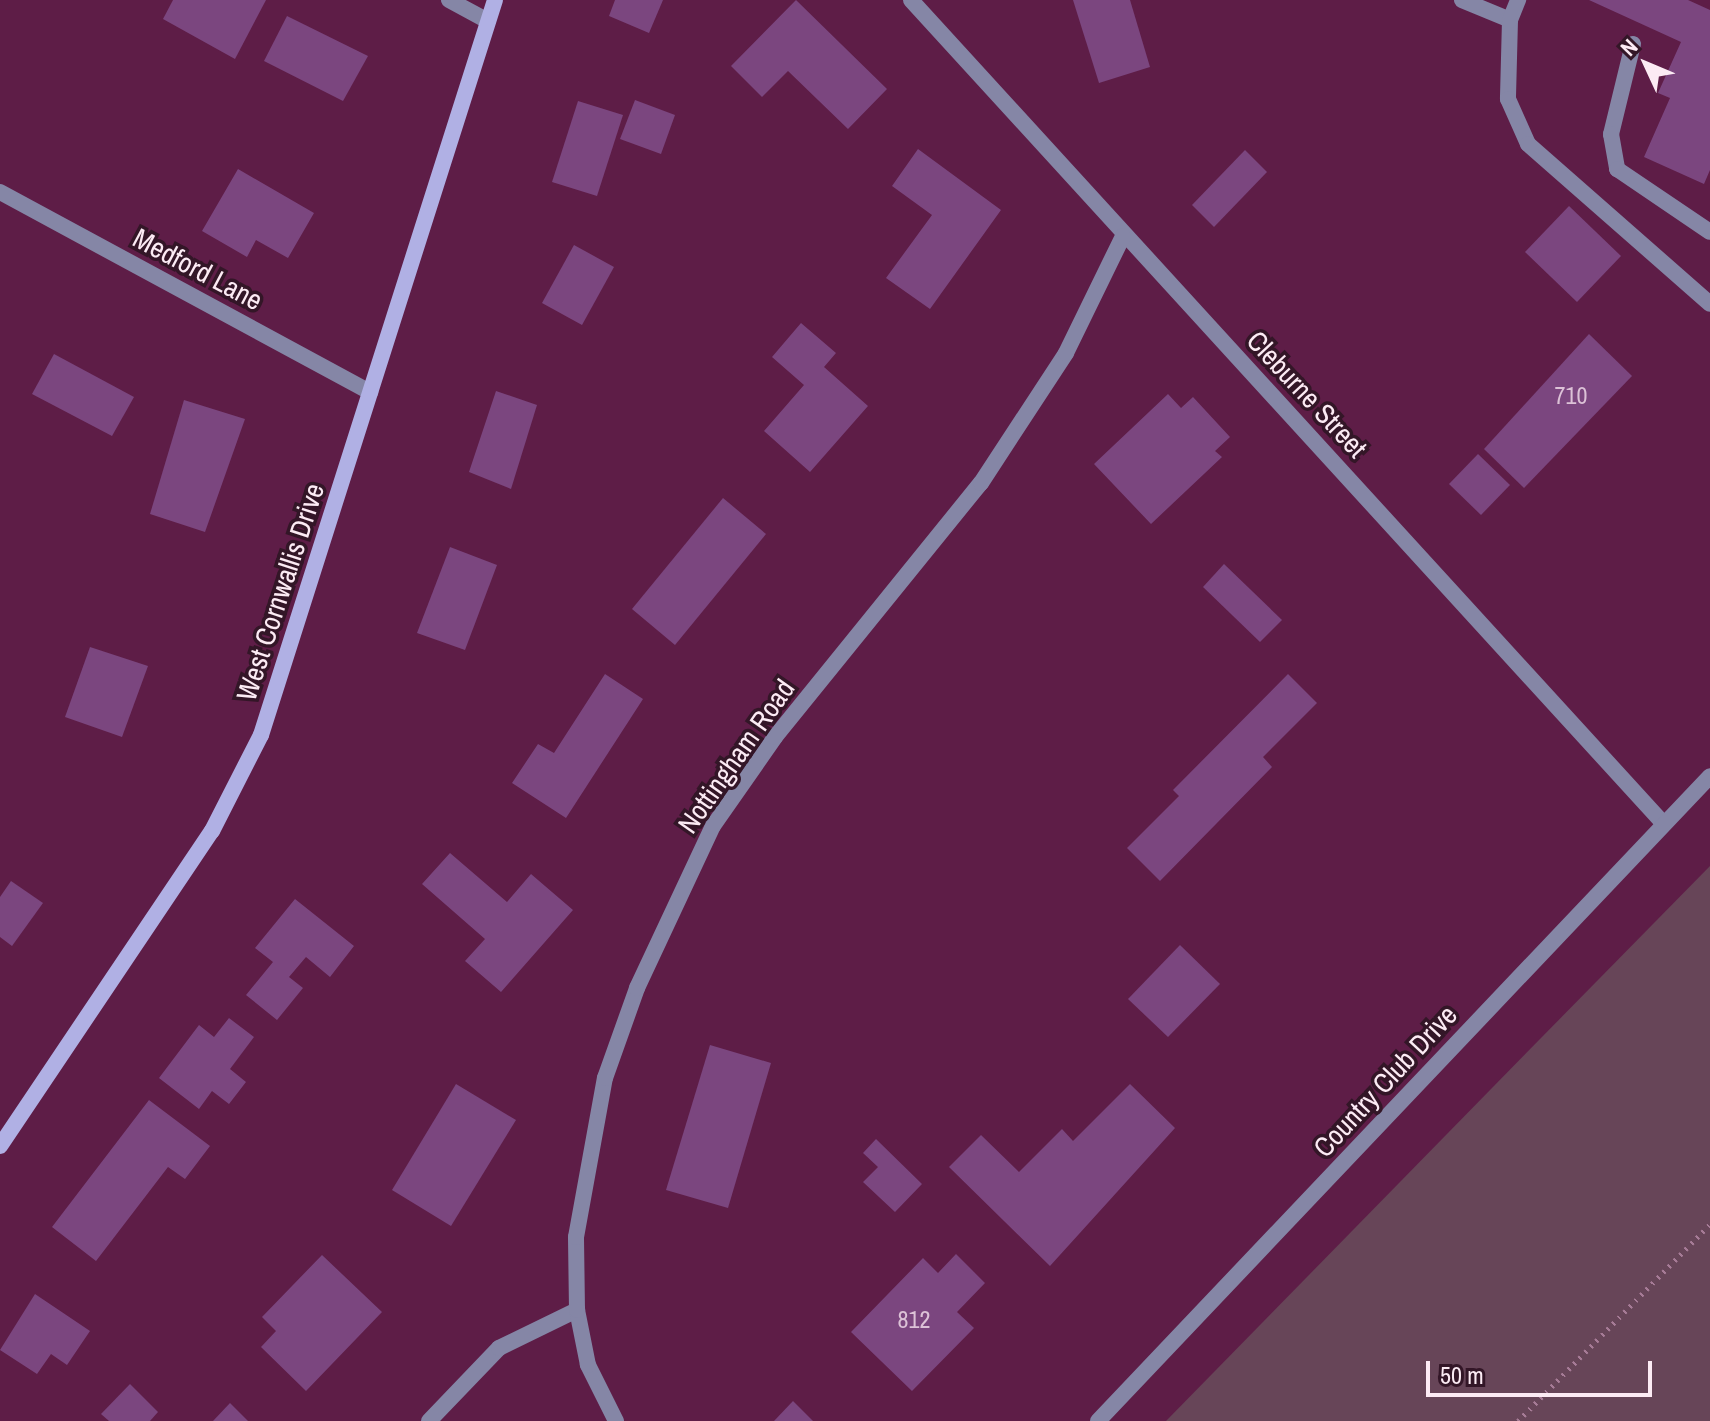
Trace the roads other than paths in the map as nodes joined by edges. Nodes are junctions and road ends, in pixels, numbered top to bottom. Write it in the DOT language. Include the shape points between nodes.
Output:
graph roads {
  1 [pos="449,0"];
  2 [pos="495,0"];
  3 [pos="911,0"];
  4 [pos="1462,0"];
  5 [pos="1518,0"];
  6 [pos="1510,20"];
  7 [pos="488,21"];
  8 [pos="1633,44"];
  9 [pos="0,192"];
  10 [pos="1710,232"];
  11 [pos="1123,236"];
  12 [pos="1710,304"];
  13 [pos="370,392"];
  14 [pos="1710,776"];
  15 [pos="1664,824"];
  16 [pos="0,1146"];
  17 [pos="577,1310"];
  18 [pos="429,1421"];
  19 [pos="616,1421"];
  20 [pos="1098,1421"];
  1 -- 7 [label="street"];
  2 -- 7 [label="street, West Cornwallis Drive"];
  3 -- 11 [label="street, Cleburne Street"];
  4 -- 6 [label="street"];
  5 -- 6 [label="street"];
  6 -- 12 [label="street" via="1508,99 1528,144"];
  7 -- 13 [label="street, West Cornwallis Drive"];
  8 -- 10 [label="street" via="1611,134 1617,169"];
  9 -- 13 [label="street, Medford Lane"];
  11 -- 15 [label="street, Cleburne Street"];
  11 -- 17 [label="street, Nottingham Road" via="1066,353 981,483 775,737 713,826 637,988 605,1078 583,1166"];
  13 -- 16 [label="street, West Cornwallis Drive" via="279,685 239,783"];
  14 -- 15 [label="street, Country Club Drive"];
  15 -- 20 [label="street, Country Club Drive"];
  17 -- 18 [label="street" via="499,1348"];
  17 -- 19 [label="street, Nottingham Road" via="588,1365"];
}
